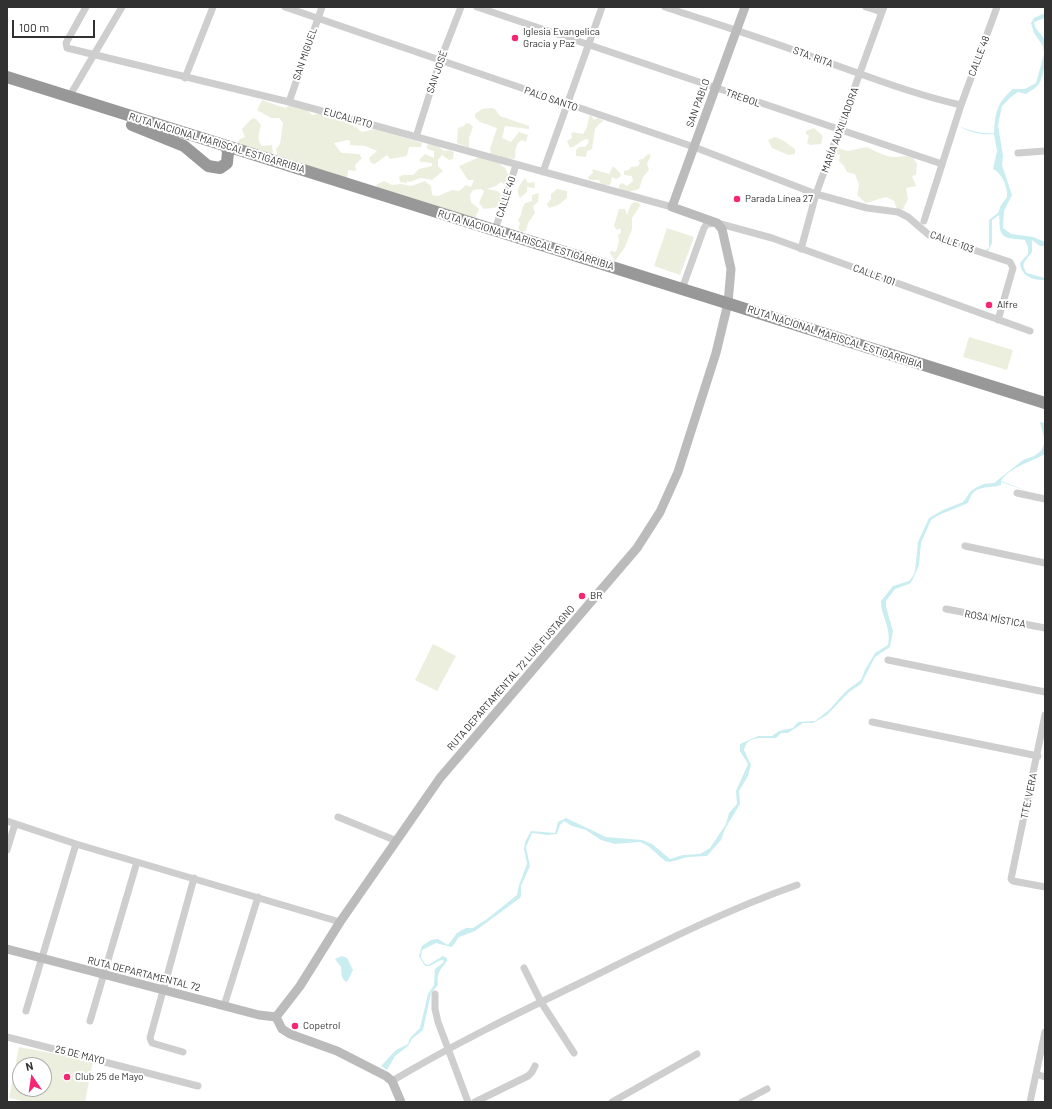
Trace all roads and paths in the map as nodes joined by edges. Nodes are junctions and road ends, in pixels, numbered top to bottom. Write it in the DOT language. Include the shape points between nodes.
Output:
graph roads {
  1 [pos="86,7"];
  2 [pos="122,7"];
  3 [pos="213,7"];
  4 [pos="285,7"];
  5 [pos="322,7"];
  6 [pos="461,7"];
  7 [pos="477,7"];
  8 [pos="602,7"];
  9 [pos="665,7"];
  10 [pos="745,7"];
  11 [pos="866,7"];
  12 [pos="998,7"];
  13 [pos="883,10"];
  14 [pos="317,19"];
  15 [pos="737,30"];
  16 [pos="590,44"];
  17 [pos="93,54"];
  18 [pos="440,61"];
  19 [pos="861,74"];
  20 [pos="7,77"];
  21 [pos="185,78"];
  22 [pos="7,85"];
  23 [pos="716,88"];
  24 [pos="69,97"];
  25 [pos="289,102"];
  26 [pos="567,104"];
  27 [pos="961,105"];
  28 [pos="132,124"];
  29 [pos="839,130"];
  30 [pos="416,137"];
  31 [pos="694,147"];
  32 [pos="227,150"];
  33 [pos="1045,152"];
  34 [pos="1018,153"];
  35 [pos="942,164"];
  36 [pos="516,165"];
  37 [pos="543,172"];
  38 [pos="816,194"];
  39 [pos="672,207"];
  40 [pos="924,221"];
  41 [pos="717,222"];
  42 [pos="495,230"];
  43 [pos="801,249"];
  44 [pos="682,289"];
  45 [pos="728,307"];
  46 [pos="998,320"];
  47 [pos="1030,331"];
  48 [pos="1045,403"];
  49 [pos="1045,411"];
  50 [pos="1017,493"];
  51 [pos="1045,499"];
  52 [pos="965,546"];
  53 [pos="1045,563"];
  54 [pos="946,610"];
  55 [pos="1045,628"];
  56 [pos="888,660"];
  57 [pos="1045,692"];
  58 [pos="1045,715"];
  59 [pos="872,722"];
  60 [pos="1038,756"];
  61 [pos="338,817"];
  62 [pos="7,821"];
  63 [pos="15,824"];
  64 [pos="397,841"];
  65 [pos="76,844"];
  66 [pos="7,850"];
  67 [pos="137,862"];
  68 [pos="194,878"];
  69 [pos="797,885"];
  70 [pos="1045,887"];
  71 [pos="258,897"];
  72 [pos="340,922"];
  73 [pos="7,949"];
  74 [pos="41,958"];
  75 [pos="524,968"];
  76 [pos="103,975"];
  77 [pos="163,990"];
  78 [pos="435,994"];
  79 [pos="542,1002"];
  80 [pos="224,1006"];
  81 [pos="26,1011"];
  82 [pos="276,1017"];
  83 [pos="90,1021"];
  84 [pos="1045,1032"];
  85 [pos="7,1037"];
  86 [pos="448,1048"];
  87 [pos="183,1052"];
  88 [pos="574,1053"];
  89 [pos="697,1054"];
  90 [pos="535,1066"];
  91 [pos="1036,1074"];
  92 [pos="1045,1077"];
  93 [pos="389,1078"];
  94 [pos="198,1086"];
  95 [pos="767,1089"];
  96 [pos="401,1102"];
  97 [pos="468,1102"];
  98 [pos="475,1102"];
  99 [pos="612,1102"];
  100 [pos="742,1102"];
  101 [pos="1030,1102"];
  1 -- 17 [label="street, EUCALIPTO" via="66,46"];
  2 -- 17 [label="street"];
  3 -- 21 [label="street"];
  4 -- 14 [label="street, PALO SANTO"];
  5 -- 14 [label="street, SAN MIGUEL"];
  6 -- 18 [label="street, SAN JOSÉ"];
  7 -- 16 [label="street, TREBOL"];
  8 -- 16 [label="street"];
  9 -- 15 [label="street, STA. RITA"];
  10 -- 15 [label="main road, SAN PABLO"];
  11 -- 13 [label="street"];
  12 -- 27 [label="street, CALLE 48"];
  13 -- 19 [label="street, MARÍA AUXILIADORA"];
  14 -- 18 [label="street, PALO SANTO"];
  14 -- 25 [label="street, SAN MIGUEL"];
  15 -- 19 [label="street, STA. RITA"];
  15 -- 23 [label="main road, SAN PABLO"];
  16 -- 23 [label="street, TREBOL"];
  16 -- 26 [label="street"];
  17 -- 21 [label="street, EUCALIPTO"];
  17 -- 24 [label="street"];
  18 -- 26 [label="street, PALO SANTO"];
  18 -- 30 [label="street, SAN JOSÉ"];
  19 -- 27 [label="street, STA. RITA"];
  19 -- 29 [label="street, MARÍA AUXILIADORA"];
  20 -- 24 [label="highway, RUTA NACIONAL MARISCAL ESTIGARRIBIA"];
  21 -- 25 [label="street, EUCALIPTO"];
  22 -- 28 [label="highway, RUTA NACIONAL MARISCAL ESTIGARRIBIA"];
  23 -- 29 [label="street, TREBOL"];
  23 -- 31 [label="main road, SAN PABLO"];
  24 -- 32 [label="highway, RUTA NACIONAL MARISCAL ESTIGARRIBIA"];
  25 -- 30 [label="street, EUCALIPTO"];
  26 -- 31 [label="street, PALO SANTO"];
  26 -- 37 [label="street"];
  27 -- 35 [label="street, CALLE 48"];
  28 -- 32 [label="highway, RUTA NACIONAL MARISCAL ESTIGARRIBIA"];
  28 -- 32 [label="highway" via="184,146 214,168 227,163"];
  29 -- 35 [label="street, TREBOL"];
  29 -- 38 [label="street, MARÍA AUXILIADORA"];
  30 -- 36 [label="street, EUCALIPTO"];
  31 -- 38 [label="street, PALO SANTO"];
  31 -- 39 [label="main road, SAN PABLO"];
  32 -- 42 [label="highway, RUTA NACIONAL MARISCAL ESTIGARRIBIA"];
  32 -- 45 [label="highway, RUTA NACIONAL MARISCAL ESTIGARRIBIA"];
  33 -- 34 [label="street"];
  35 -- 40 [label="street, CALLE 48"];
  36 -- 37 [label="street, EUCALIPTO"];
  36 -- 42 [label="street, CALLE 40"];
  37 -- 39 [label="street, EUCALIPTO"];
  38 -- 43 [label="street, MARÍA AUXILIADORA"];
  38 -- 46 [label="street, CALLE 103" via="867,208 898,212 929,235 1010,262 1013,268"];
  39 -- 41 [label="main road"];
  41 -- 43 [label="street, CALLE 101"];
  41 -- 44 [label="street" via="707,224 704,228"];
  41 -- 45 [label="main road, RUTA DEPARTAMENTAL 72 LUIS FUSTAGNO" via="724,235 731,269"];
  42 -- 44 [label="highway, RUTA NACIONAL MARISCAL ESTIGARRIBIA"];
  43 -- 46 [label="street, CALLE 101"];
  44 -- 45 [label="highway, RUTA NACIONAL MARISCAL ESTIGARRIBIA"];
  45 -- 48 [label="highway, RUTA NACIONAL MARISCAL ESTIGARRIBIA"];
  45 -- 49 [label="highway, RUTA NACIONAL MARISCAL ESTIGARRIBIA"];
  45 -- 64 [label="main road, RUTA DEPARTAMENTAL 72 LUIS FUSTAGNO" via="690,437 673,486 660,512 636,548 440,778"];
  46 -- 47 [label="street, CALLE 101"];
  50 -- 51 [label="street"];
  52 -- 53 [label="street"];
  54 -- 55 [label="street, ROSA MÍSTICA"];
  56 -- 57 [label="street"];
  58 -- 60 [label="street, TTE. VERA"];
  59 -- 60 [label="street"];
  60 -- 70 [label="street, TTE. VERA" via="1011,877 1013,881"];
  61 -- 64 [label="street"];
  62 -- 63 [label="street"];
  63 -- 65 [label="street"];
  63 -- 66 [label="street"];
  64 -- 72 [label="main road, RUTA DEPARTAMENTAL 72 LUIS FUSTAGNO"];
  65 -- 67 [label="street"];
  65 -- 74 [label="street"];
  67 -- 68 [label="street"];
  67 -- 76 [label="street"];
  68 -- 71 [label="street"];
  68 -- 77 [label="street"];
  69 -- 79 [label="street" via="698,924"];
  71 -- 72 [label="street"];
  71 -- 80 [label="street"];
  72 -- 82 [label="main road, RUTA DEPARTAMENTAL 72 LUIS FUSTAGNO" via="300,986"];
  73 -- 74 [label="main road, RUTA DEPARTAMENTAL 72"];
  74 -- 76 [label="main road, RUTA DEPARTAMENTAL 72"];
  74 -- 81 [label="street"];
  75 -- 79 [label="street"];
  76 -- 77 [label="main road, RUTA DEPARTAMENTAL 72"];
  76 -- 83 [label="street"];
  77 -- 80 [label="main road, RUTA DEPARTAMENTAL 72"];
  77 -- 87 [label="street" via="150,1041"];
  78 -- 86 [label="street" via="438,1022"];
  79 -- 86 [label="street"];
  79 -- 88 [label="street"];
  80 -- 82 [label="main road, RUTA DEPARTAMENTAL 72" via="258,1016"];
  82 -- 93 [label="main road" via="282,1029 290,1034 337,1051"];
  84 -- 91 [label="street"];
  85 -- 94 [label="street, 25 DE MAYO"];
  86 -- 93 [label="street"];
  86 -- 97 [label="street"];
  89 -- 99 [label="street"];
  90 -- 98 [label="street" via="528,1076"];
  91 -- 92 [label="street"];
  91 -- 101 [label="street"];
  93 -- 96 [label="main road"];
  95 -- 100 [label="street"];
}
